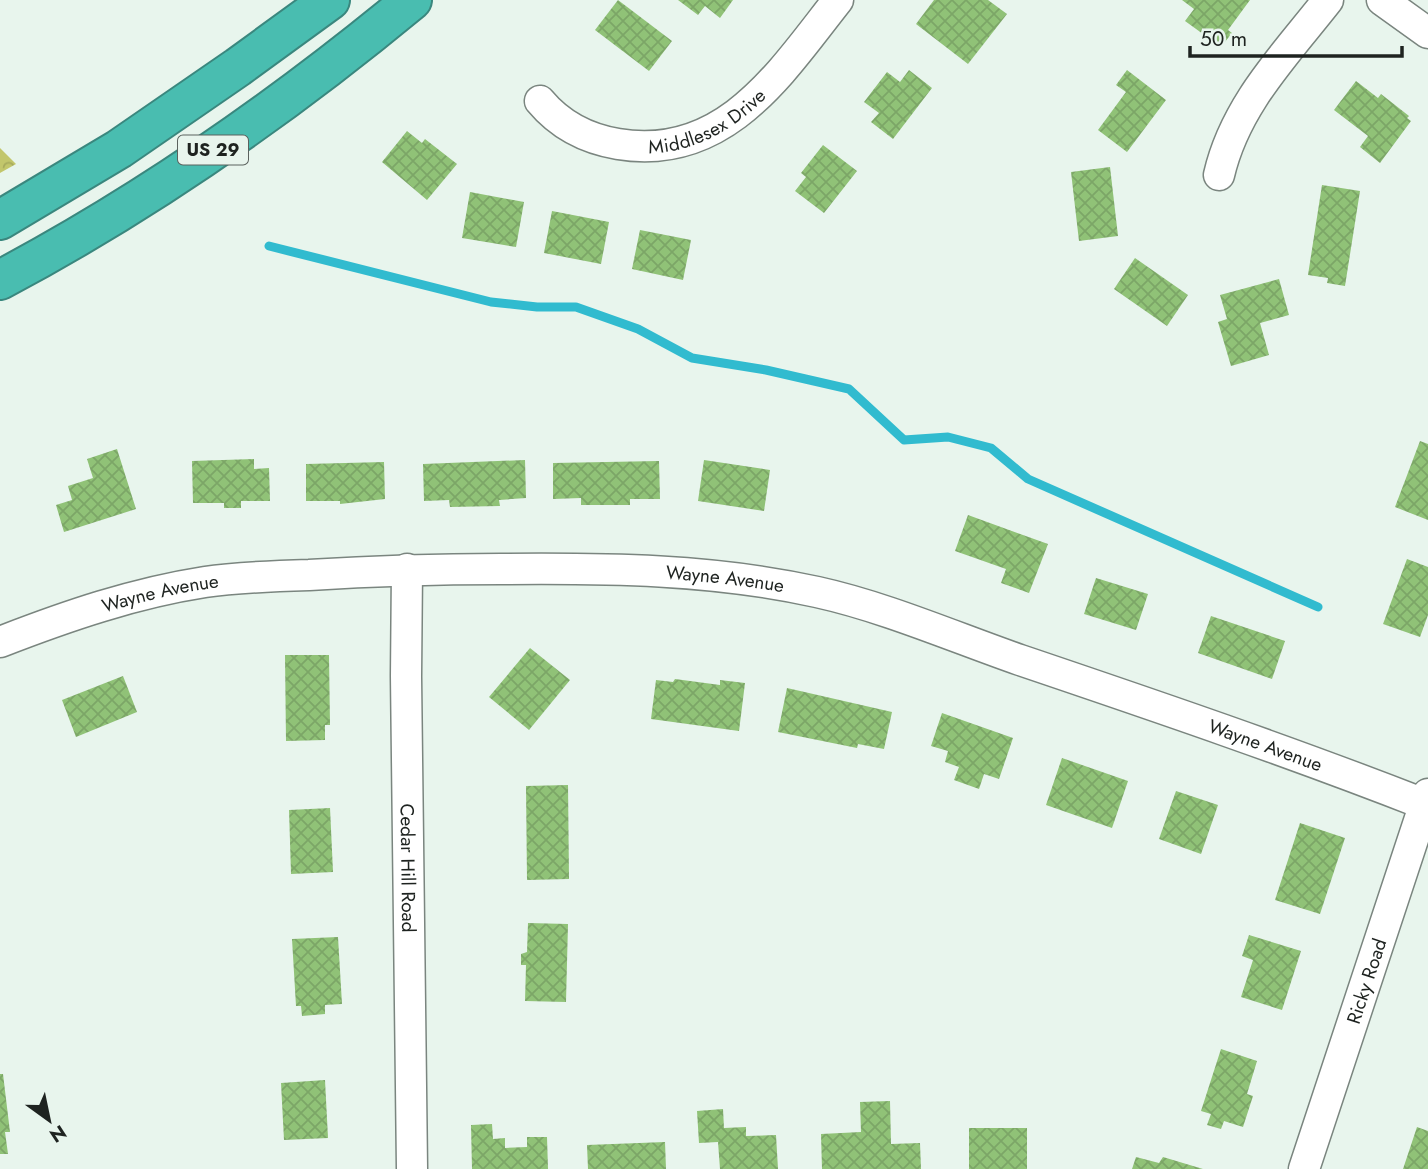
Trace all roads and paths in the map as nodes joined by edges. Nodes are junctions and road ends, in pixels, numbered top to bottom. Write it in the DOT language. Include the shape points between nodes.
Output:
graph roads {
  1 [pos="302,0"];
  2 [pos="330,0"];
  3 [pos="412,0"];
  4 [pos="838,0"];
  5 [pos="1328,0"];
  6 [pos="1382,0"];
  7 [pos="1428,33"];
  8 [pos="238,67"];
  9 [pos="540,101"];
  10 [pos="1219,175"];
  11 [pos="0,220"];
  12 [pos="0,280"];
  13 [pos="407,569"];
  14 [pos="0,642"];
  15 [pos="1426,799"];
  16 [pos="412,1169"];
  17 [pos="1304,1169"];
  1 -- 8 [label="highway"];
  2 -- 8 [label="highway, US 29"];
  3 -- 12 [label="highway, US 29" via="237,134"];
  4 -- 9 [label="street, Middlesex Drive" via="748,108 696,137 664,145 606,142 577,132"];
  5 -- 10 [label="street" via="1249,100 1231,135"];
  6 -- 7 [label="street"];
  8 -- 11 [label="highway, US 29" via="119,149"];
  13 -- 14 [label="street, Wayne Avenue" via="207,582 131,597"];
  13 -- 15 [label="street, Wayne Avenue" via="694,572 821,593 876,608"];
  13 -- 16 [label="street, Cedar Hill Road"];
  15 -- 17 [label="street, Ricky Road"];
}
